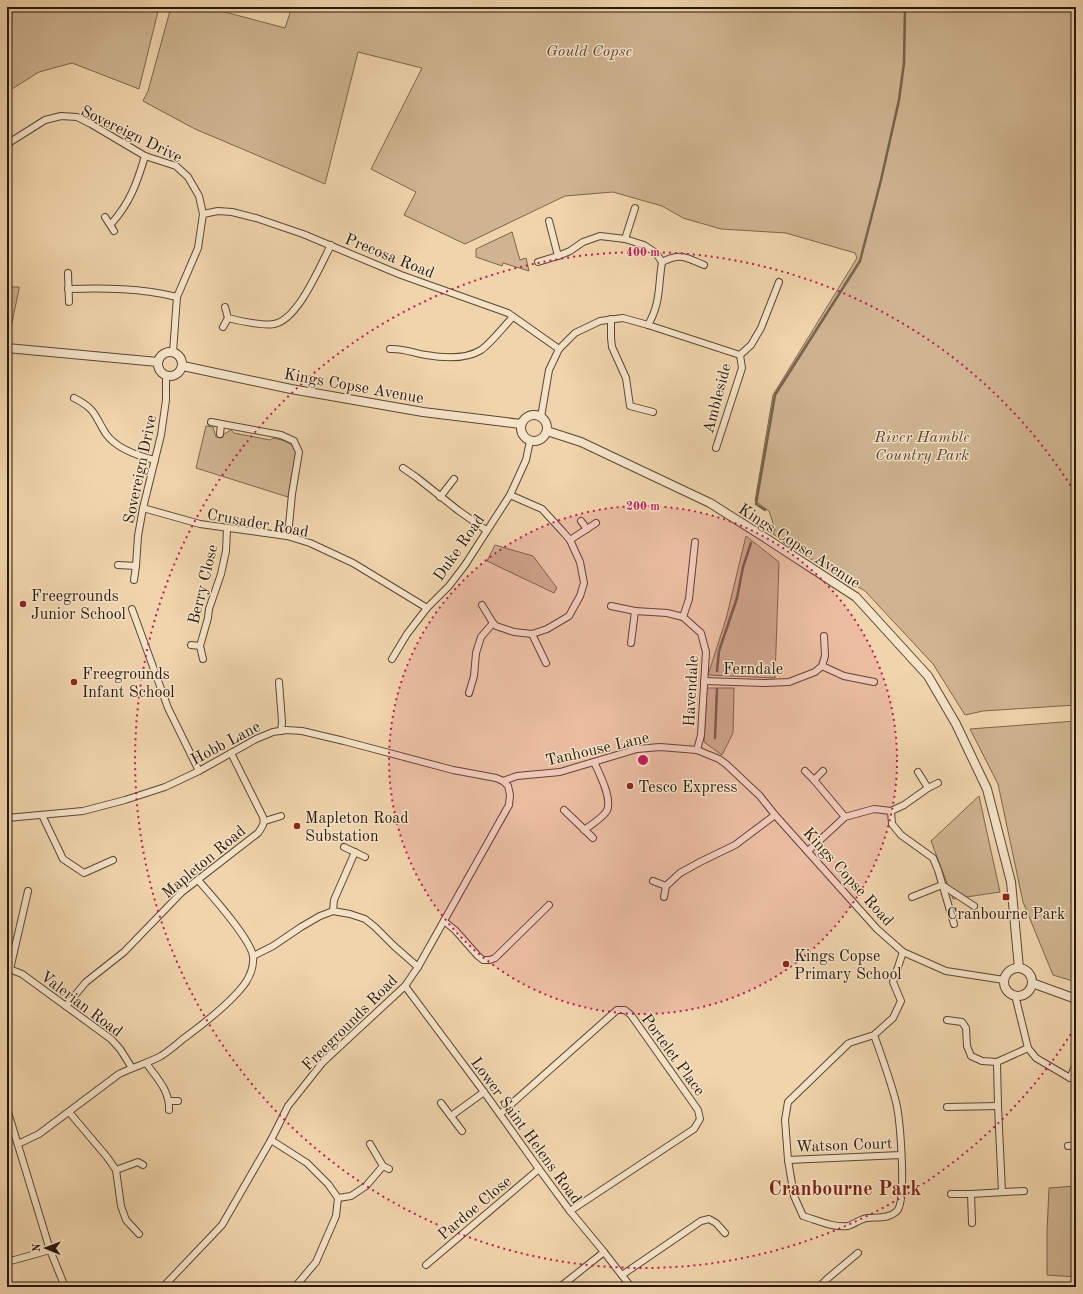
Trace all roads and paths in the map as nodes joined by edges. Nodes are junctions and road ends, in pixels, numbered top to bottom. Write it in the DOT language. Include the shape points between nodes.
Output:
graph roads {
  1 [pos="7,144"];
  2 [pos="145,156"];
  3 [pos="635,208"];
  4 [pos="203,214"];
  5 [pos="105,217"];
  6 [pos="549,222"];
  7 [pos="111,224"];
  8 [pos="114,231"];
  9 [pos="625,239"];
  10 [pos="331,245"];
  11 [pos="558,256"];
  12 [pos="538,262"];
  13 [pos="662,262"];
  14 [pos="704,265"];
  15 [pos="68,273"];
  16 [pos="779,282"];
  17 [pos="68,289"];
  18 [pos="176,297"];
  19 [pos="69,302"];
  20 [pos="225,308"];
  21 [pos="513,317"];
  22 [pos="228,318"];
  23 [pos="611,320"];
  24 [pos="648,325"];
  25 [pos="223,327"];
  26 [pos="7,348"];
  27 [pos="390,349"];
  28 [pos="558,349"];
  29 [pos="173,352"];
  30 [pos="740,355"];
  31 [pos="158,362"];
  32 [pos="183,366"];
  33 [pos="166,376"];
  34 [pos="74,398"];
  35 [pos="102,411"];
  36 [pos="653,412"];
  37 [pos="96,415"];
  38 [pos="541,416"];
  39 [pos="210,422"];
  40 [pos="221,424"];
  41 [pos="522,424"];
  42 [pos="547,432"];
  43 [pos="220,434"];
  44 [pos="530,441"];
  45 [pos="716,448"];
  46 [pos="154,460"];
  47 [pos="402,468"];
  48 [pos="454,479"];
  49 [pos="510,494"];
  50 [pos="440,497"];
  51 [pos="143,508"];
  52 [pos="581,521"];
  53 [pos="596,523"];
  54 [pos="227,528"];
  55 [pos="587,529"];
  56 [pos="486,530"];
  57 [pos="287,536"];
  58 [pos="570,540"];
  59 [pos="695,542"];
  60 [pos="118,565"];
  61 [pos="136,566"];
  62 [pos="134,580"];
  63 [pos="482,605"];
  64 [pos="611,606"];
  65 [pos="132,608"];
  66 [pos="427,608"];
  67 [pos="635,610"];
  68 [pos="683,617"];
  69 [pos="493,623"];
  70 [pos="532,634"];
  71 [pos="823,640"];
  72 [pos="631,644"];
  73 [pos="191,646"];
  74 [pos="200,646"];
  75 [pos="203,658"];
  76 [pos="392,659"];
  77 [pos="546,663"];
  78 [pos="822,666"];
  79 [pos="865,674"];
  80 [pos="704,681"];
  81 [pos="864,681"];
  82 [pos="279,682"];
  83 [pos="874,682"];
  84 [pos="469,692"];
  85 [pos="281,731"];
  86 [pos="697,750"];
  87 [pos="231,753"];
  88 [pos="594,762"];
  89 [pos="200,771"];
  90 [pos="805,771"];
  91 [pos="823,771"];
  92 [pos="918,772"];
  93 [pos="814,780"];
  94 [pos="503,781"];
  95 [pos="938,783"];
  96 [pos="928,788"];
  97 [pos="564,810"];
  98 [pos="890,811"];
  99 [pos="42,815"];
  100 [pos="775,815"];
  101 [pos="281,816"];
  102 [pos="845,817"];
  103 [pos="7,818"];
  104 [pos="265,821"];
  105 [pos="584,830"];
  106 [pos="593,838"];
  107 [pos="344,847"];
  108 [pos="808,851"];
  109 [pos="355,852"];
  110 [pos="365,857"];
  111 [pos="113,860"];
  112 [pos="198,880"];
  113 [pos="653,881"];
  114 [pos="666,886"];
  115 [pos="942,886"];
  116 [pos="28,891"];
  117 [pos="664,897"];
  118 [pos="912,897"];
  119 [pos="974,906"];
  120 [pos="547,909"];
  121 [pos="333,911"];
  122 [pos="444,921"];
  123 [pos="954,924"];
  124 [pos="903,952"];
  125 [pos="253,956"];
  126 [pos="418,967"];
  127 [pos="8,968"];
  128 [pos="1019,968"];
  129 [pos="1004,980"];
  130 [pos="1032,983"];
  131 [pos="405,986"];
  132 [pos="1015,995"];
  133 [pos="1076,998"];
  134 [pos="66,1006"];
  135 [pos="947,1020"];
  136 [pos="874,1035"];
  137 [pos="1028,1048"];
  138 [pos="997,1062"];
  139 [pos="146,1063"];
  140 [pos="1076,1064"];
  141 [pos="132,1068"];
  142 [pos="1073,1079"];
  143 [pos="484,1092"];
  144 [pos="178,1101"];
  145 [pos="170,1102"];
  146 [pos="441,1102"];
  147 [pos="998,1106"];
  148 [pos="948,1107"];
  149 [pos="7,1109"];
  150 [pos="169,1110"];
  151 [pos="69,1112"];
  152 [pos="500,1114"];
  153 [pos="451,1116"];
  154 [pos="462,1131"];
  155 [pos="270,1140"];
  156 [pos="18,1144"];
  157 [pos="370,1144"];
  158 [pos="1076,1145"];
  159 [pos="1068,1146"];
  160 [pos="901,1155"];
  161 [pos="788,1160"];
  162 [pos="143,1165"];
  163 [pos="538,1169"];
  164 [pos="116,1170"];
  165 [pos="1024,1191"];
  166 [pos="1002,1192"];
  167 [pos="951,1194"];
  168 [pos="971,1194"];
  169 [pos="338,1198"];
  170 [pos="570,1211"];
  171 [pos="972,1224"];
  172 [pos="725,1233"];
  173 [pos="139,1234"];
  174 [pos="50,1250"];
  175 [pos="604,1252"];
  176 [pos="858,1253"];
  177 [pos="7,1262"];
  178 [pos="426,1265"];
  179 [pos="622,1275"];
  180 [pos="65,1287"];
  181 [pos="163,1287"];
  182 [pos="295,1287"];
  183 [pos="560,1287"];
  184 [pos="631,1287"];
  185 [pos="822,1287"];
  1 -- 2 [label="street, Sovereign Drive" via="45,120 61,116 77,117"];
  2 -- 4 [label="street, Sovereign Drive" via="176,166 188,177 199,196"];
  2 -- 7 [label="street" via="129,201"];
  3 -- 9 [label="street"];
  4 -- 10 [label="street, Precosa Road" via="232,212"];
  4 -- 18 [label="street, Sovereign Drive" via="198,248"];
  5 -- 7 [label="street"];
  6 -- 11 [label="street"];
  7 -- 8 [label="street"];
  9 -- 11 [label="street" via="600,236"];
  9 -- 13 [label="street" via="656,252"];
  10 -- 21 [label="street, Precosa Road"];
  10 -- 22 [label="street" via="310,286 296,309 286,319 274,324"];
  11 -- 12 [label="street"];
  13 -- 14 [label="street" via="682,256"];
  13 -- 24 [label="street" via="659,298 655,314"];
  15 -- 17 [label="street"];
  16 -- 30 [label="street, Ambleside" via="761,328 751,345"];
  17 -- 18 [label="street" via="108,288"];
  17 -- 19 [label="street"];
  18 -- 29 [label="street, Sovereign Drive"];
  20 -- 22 [label="street"];
  21 -- 27 [label="street" via="482,350 471,356 440,357"];
  21 -- 28 [label="street, Precosa Road"];
  22 -- 25 [label="street"];
  23 -- 24 [label="street, Ambleside" via="623,318"];
  23 -- 28 [label="street, Ambleside" via="600,321 575,332"];
  23 -- 36 [label="street" via="610,338 626,378 630,406"];
  24 -- 30 [label="street, Ambleside"];
  26 -- 31 [label="street"];
  28 -- 38 [label="street, Ambleside" via="548,370"];
  29 -- 31 [label="street" via="165,353"];
  29 -- 32 [label="street" via="180,357"];
  30 -- 45 [label="street, Ambleside" via="742,368"];
  31 -- 33 [label="street" via="160,372"];
  32 -- 33 [label="street" via="179,374"];
  32 -- 41 [label="street, Kings Copse Avenue" via="402,409"];
  33 -- 46 [label="street, Sovereign Drive" via="166,400"];
  34 -- 37 [label="street"];
  35 -- 37 [label="street"];
  37 -- 46 [label="street" via="107,435 120,446 138,456"];
  38 -- 41 [label="street" via="527,417"];
  38 -- 42 [label="street" via="546,422"];
  39 -- 40 [label="street"];
  40 -- 43 [label="street"];
  40 -- 57 [label="street" via="281,435 294,441 299,452"];
  41 -- 44 [label="street" via="521,431"];
  42 -- 44 [label="street" via="542,439"];
  42 -- 128 [label="street, Kings Copse Avenue" via="581,442 710,503 856,596 928,676 956,724 987,789 1011,882"];
  44 -- 49 [label="street, Duke Road" via="526,460"];
  46 -- 51 [label="street, Sovereign Drive"];
  47 -- 50 [label="street"];
  48 -- 50 [label="street"];
  49 -- 56 [label="street, Duke Road"];
  49 -- 58 [label="street" via="542,509"];
  50 -- 56 [label="street"];
  51 -- 54 [label="street, Crusader Road" via="200,524"];
  51 -- 61 [label="street, Sovereign Drive"];
  52 -- 55 [label="street"];
  53 -- 55 [label="street"];
  54 -- 57 [label="street, Crusader Road"];
  54 -- 74 [label="street, Berry Close" via="221,574"];
  55 -- 58 [label="street"];
  56 -- 66 [label="street, Duke Road" via="450,586"];
  57 -- 66 [label="street, Crusader Road" via="310,543 353,563"];
  58 -- 70 [label="street" via="580,562 584,583 580,596 569,616"];
  59 -- 68 [label="street" via="689,599"];
  60 -- 61 [label="street"];
  61 -- 62 [label="street, Sovereign Drive"];
  63 -- 69 [label="street"];
  64 -- 67 [label="street, Havendale"];
  65 -- 89 [label="street" via="168,708"];
  66 -- 76 [label="street, Duke Road"];
  67 -- 68 [label="street, Havendale"];
  67 -- 72 [label="street"];
  68 -- 80 [label="street, Havendale" via="701,633 706,652"];
  69 -- 70 [label="street" via="514,632"];
  69 -- 84 [label="street" via="481,636"];
  70 -- 77 [label="street"];
  71 -- 78 [label="street" via="825,656"];
  73 -- 74 [label="street, Berry Close"];
  74 -- 75 [label="street, Berry Close"];
  78 -- 80 [label="street, Ferndale" via="816,672 789,682"];
  78 -- 81 [label="street" via="844,676"];
  79 -- 81 [label="street"];
  80 -- 86 [label="street, Havendale" via="701,735"];
  81 -- 83 [label="street"];
  82 -- 85 [label="street"];
  85 -- 87 [label="street, Hobb Lane" via="256,738"];
  85 -- 94 [label="street, Hobb Lane" via="302,731"];
  86 -- 88 [label="street, Tanhouse Lane" via="660,747 637,749"];
  86 -- 100 [label="street, Kings Copse Road" via="726,764 760,796"];
  87 -- 89 [label="street, Hobb Lane"];
  87 -- 104 [label="street, Mapleton Road"];
  88 -- 94 [label="street, Tanhouse Lane" via="560,772 517,776"];
  88 -- 105 [label="street" via="608,803 606,811"];
  89 -- 99 [label="street, Hobb Lane" via="165,787 125,800 83,811"];
  90 -- 93 [label="street"];
  91 -- 93 [label="street"];
  92 -- 96 [label="street"];
  93 -- 102 [label="street"];
  94 -- 122 [label="street, Freegrounds Road" via="510,791 509,804"];
  95 -- 96 [label="street"];
  96 -- 98 [label="street" via="904,805"];
  97 -- 105 [label="street"];
  98 -- 102 [label="street" via="874,809"];
  98 -- 115 [label="street" via="892,824 901,835 933,858"];
  99 -- 103 [label="street, Hobb Lane"];
  99 -- 111 [label="street" via="62,859 84,873"];
  100 -- 108 [label="street, Kings Copse Road"];
  100 -- 114 [label="street" via="735,845 680,873"];
  101 -- 104 [label="street"];
  102 -- 108 [label="street"];
  104 -- 112 [label="street, Mapleton Road" via="258,833"];
  105 -- 106 [label="street"];
  107 -- 109 [label="street"];
  108 -- 124 [label="street, Kings Copse Road" via="877,928"];
  109 -- 110 [label="street"];
  109 -- 121 [label="street" via="334,900"];
  112 -- 125 [label="street" via="240,932"];
  112 -- 134 [label="street, Mapleton Road" via="182,892 124,952 86,982"];
  113 -- 114 [label="street"];
  114 -- 117 [label="street"];
  115 -- 118 [label="street"];
  115 -- 119 [label="street"];
  115 -- 123 [label="street"];
  116 -- 127 [label="street"];
  120 -- 122 [label="street" via="490,960 483,960 478,956"];
  121 -- 125 [label="street" via="320,916"];
  121 -- 126 [label="street" via="365,920"];
  122 -- 126 [label="street, Freegrounds Road"];
  124 -- 129 [label="street, Kings Copse Road" via="946,971"];
  124 -- 136 [label="street" via="893,982 902,1001 893,1018"];
  125 -- 139 [label="street" via="251,973 238,992 163,1055"];
  126 -- 131 [label="street, Freegrounds Road"];
  127 -- 134 [label="street, Valerian Road" via="22,974"];
  128 -- 129 [label="street" via="1008,971"];
  128 -- 130 [label="street" via="1028,972"];
  129 -- 132 [label="street" via="1004,986"];
  130 -- 132 [label="street" via="1027,992"];
  130 -- 133 [label="street"];
  131 -- 143 [label="street, Lower Saint Helens Road"];
  131 -- 155 [label="street, Freegrounds Road" via="323,1062 288,1106"];
  132 -- 137 [label="street"];
  134 -- 141 [label="street, Valerian Road" via="111,1039"];
  135 -- 138 [label="street" via="962,1022 966,1028 967,1046 971,1056 982,1061"];
  136 -- 160 [label="street" via="896,1104"];
  136 -- 161 [label="street" via="848,1043 788,1102"];
  137 -- 138 [label="street"];
  137 -- 142 [label="street" via="1036,1058"];
  138 -- 147 [label="street"];
  139 -- 141 [label="street"];
  139 -- 145 [label="street" via="164,1086"];
  140 -- 142 [label="street"];
  141 -- 151 [label="street" via="119,1074"];
  143 -- 152 [label="street, Lower Saint Helens Road"];
  143 -- 153 [label="street"];
  144 -- 145 [label="street"];
  145 -- 150 [label="street"];
  146 -- 153 [label="street"];
  147 -- 148 [label="street"];
  147 -- 166 [label="street"];
  149 -- 156 [label="street"];
  151 -- 156 [label="street" via="39,1134"];
  151 -- 164 [label="street"];
  152 -- 163 [label="street, Lower Saint Helens Road"];
  152 -- 170 [label="street, Portelet Place" via="617,1010 625,1010 631,1015 698,1110 700,1119 694,1129"];
  153 -- 154 [label="street"];
  155 -- 169 [label="street" via="307,1163"];
  155 -- 181 [label="street, Freegrounds Road" via="222,1225"];
  156 -- 174 [label="street"];
  157 -- 169 [label="street" via="386,1168 351,1196"];
  158 -- 159 [label="street"];
  160 -- 161 [label="street, Watson Court"];
  160 -- 161 [label="street" via="902,1199 897,1211 885,1217 866,1218 848,1226 833,1226 803,1216 794,1196"];
  162 -- 164 [label="street" via="138,1162"];
  163 -- 170 [label="street, Lower Saint Helens Road"];
  163 -- 178 [label="street, Pardoe Close"];
  164 -- 173 [label="street" via="121,1206 126,1220"];
  165 -- 166 [label="street"];
  166 -- 168 [label="street"];
  167 -- 168 [label="street"];
  168 -- 171 [label="street"];
  169 -- 182 [label="street" via="336,1216 316,1262"];
  170 -- 175 [label="street, Lower Saint Helens Road"];
  172 -- 179 [label="street" via="710,1219 701,1221"];
  174 -- 177 [label="street"];
  174 -- 180 [label="street"];
  175 -- 179 [label="street, Lower Saint Helens Road"];
  175 -- 183 [label="street"];
  176 -- 185 [label="street" via="827,1279"];
  179 -- 184 [label="street, Lower Saint Helens Road"];
}
